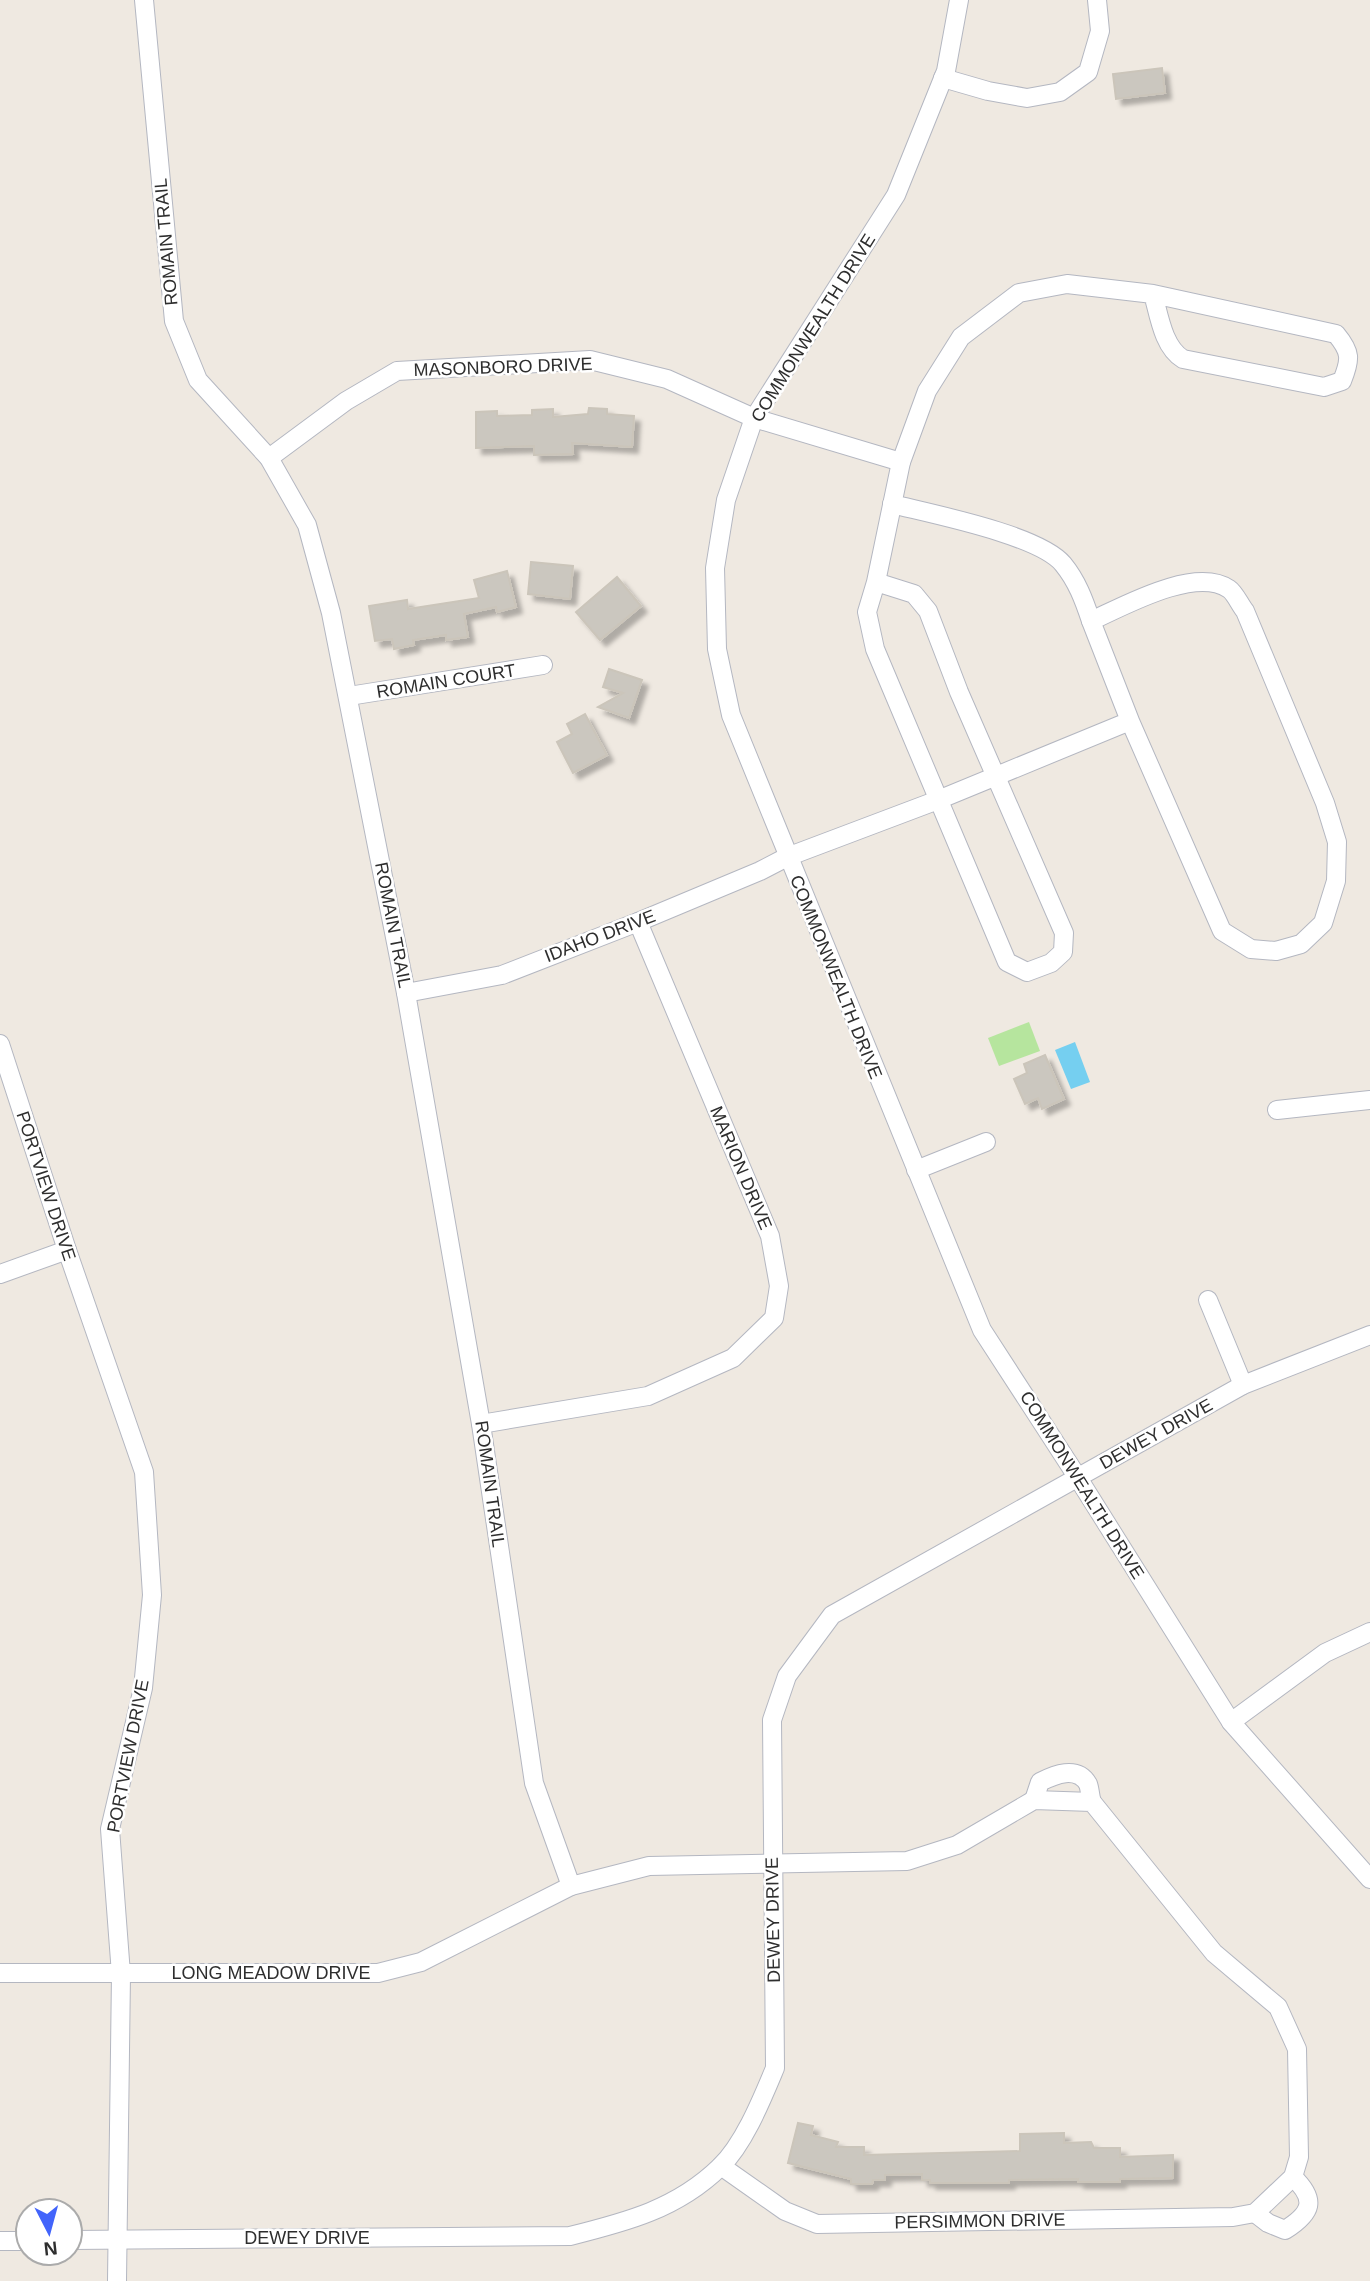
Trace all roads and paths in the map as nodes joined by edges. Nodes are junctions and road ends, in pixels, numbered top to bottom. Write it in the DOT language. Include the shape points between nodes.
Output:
graph roads {
  1 [pos="145,0"];
  2 [pos="959,0"];
  3 [pos="1097,0"];
  4 [pos="943,78"];
  5 [pos="1153,294"];
  6 [pos="754,418"];
  7 [pos="269,458"];
  8 [pos="901,463"];
  9 [pos="892,504"];
  10 [pos="876,582"];
  11 [pos="1091,621"];
  12 [pos="543,664"];
  13 [pos="349,696"];
  14 [pos="1130,721"];
  15 [pos="995,776"];
  16 [pos="938,800"];
  17 [pos="787,857"];
  18 [pos="638,922"];
  19 [pos="406,993"];
  20 [pos="0,1044"];
  21 [pos="1370,1100"];
  22 [pos="1277,1110"];
  23 [pos="986,1142"];
  24 [pos="916,1170"];
  25 [pos="67,1250"];
  26 [pos="0,1273"];
  27 [pos="1208,1300"];
  28 [pos="1370,1335"];
  29 [pos="1243,1385"];
  30 [pos="481,1424"];
  31 [pos="1078,1478"];
  32 [pos="1370,1632"];
  33 [pos="1231,1722"];
  34 [pos="1034,1800"];
  35 [pos="1092,1802"];
  36 [pos="772,1865"];
  37 [pos="1370,1878"];
  38 [pos="571,1886"];
  39 [pos="0,1973"];
  40 [pos="121,1974"];
  41 [pos="721,2166"];
  42 [pos="1293,2177"];
  43 [pos="1255,2213"];
  44 [pos="116,2239"];
  45 [pos="84,2240"];
  46 [pos="117,2281"];
  1 -- 7 [label="street, ROMAIN TRAIL" via="174,321 198,380"];
  2 -- 4 [label="street, COMMONWEALTH DRIVE"];
  3 -- 4 [label="street" via="1100,31 1088,72 1059,92 1027,98"];
  4 -- 6 [label="street, COMMONWEALTH DRIVE" via="897,195"];
  5 -- 5 [label="street" via="1336,334 1348,348 1342,381 1324,387 1183,359 1167,341"];
  5 -- 8 [label="street" via="1067,284 1018,293 961,337 927,391"];
  6 -- 7 [label="street, MASONBORO DRIVE" via="667,379 590,360 397,371 346,401"];
  6 -- 8 [label="street, MASONBORO DRIVE"];
  6 -- 17 [label="street, COMMONWEALTH DRIVE" via="726,500 715,568 717,649 731,715"];
  7 -- 13 [label="street, ROMAIN TRAIL" via="307,525"];
  8 -- 9 [label="street"];
  9 -- 10 [label="street"];
  9 -- 11 [label="street" via="1045,549 1062,562 1079,587"];
  10 -- 15 [label="street" via="914,594 928,611"];
  10 -- 16 [label="street" via="867,612 875,649"];
  11 -- 14 [label="street"];
  11 -- 14 [label="street" via="1160,590 1204,580 1229,589 1245,611 1337,842 1336,881 1322,923 1301,944 1276,951 1251,949 1222,931"];
  12 -- 13 [label="street, ROMAIN COURT"];
  13 -- 19 [label="street, ROMAIN TRAIL"];
  14 -- 15 [label="street, IDAHO DRIVE"];
  15 -- 16 [label="street, IDAHO DRIVE"];
  15 -- 16 [label="street" via="1064,933 1063,952 1051,963 1027,972 1007,962"];
  16 -- 17 [label="street, IDAHO DRIVE"];
  17 -- 18 [label="street, IDAHO DRIVE"];
  17 -- 24 [label="street, COMMONWEALTH DRIVE"];
  18 -- 19 [label="street, IDAHO DRIVE" via="502,975"];
  18 -- 30 [label="street, MARION DRIVE" via="770,1236 779,1286 774,1318 733,1358 648,1396"];
  19 -- 30 [label="street, ROMAIN TRAIL"];
  20 -- 25 [label="street, PORTVIEW DRIVE"];
  21 -- 22 [label="street"];
  23 -- 24 [label="street"];
  24 -- 31 [label="street, COMMONWEALTH DRIVE" via="982,1329"];
  25 -- 26 [label="street"];
  25 -- 40 [label="street, PORTVIEW DRIVE" via="144,1472 152,1595 143,1688 110,1829"];
  27 -- 29 [label="street"];
  28 -- 29 [label="street, DEWEY DRIVE"];
  29 -- 31 [label="street, DEWEY DRIVE"];
  30 -- 38 [label="street, ROMAIN TRAIL" via="534,1783"];
  31 -- 33 [label="street, COMMONWEALTH DRIVE"];
  31 -- 36 [label="street, DEWEY DRIVE" via="832,1615 787,1676 772,1720"];
  32 -- 33 [label="street" via="1325,1653"];
  33 -- 37 [label="street, COMMONWEALTH DRIVE"];
  34 -- 35 [label="street"];
  34 -- 35 [label="street" via="1040,1782 1058,1772 1078,1774 1088,1784"];
  34 -- 36 [label="street" via="957,1845 907,1861"];
  35 -- 42 [label="street" via="1214,1953 1278,2007 1297,2049 1298,2157"];
  36 -- 38 [label="street, LONG MEADOW DRIVE" via="649,1866"];
  36 -- 41 [label="street, DEWEY DRIVE" via="775,2068 753,2120"];
  38 -- 40 [label="street, LONG MEADOW DRIVE" via="421,1962 378,1973"];
  39 -- 40 [label="street, LONG MEADOW DRIVE"];
  40 -- 44 [label="street, PORTVIEW DRIVE"];
  41 -- 43 [label="street, PERSIMMON DRIVE" via="785,2211 817,2224"];
  41 -- 44 [label="street, DEWEY DRIVE" via="678,2199 636,2219 570,2236"];
  42 -- 43 [label="street"];
  42 -- 43 [label="street" via="1306,2190 1309,2205 1301,2221 1285,2231"];
  44 -- 45 [label="street, DEWEY DRIVE"];
  44 -- 46 [label="street, PORTVIEW DRIVE"];
}
